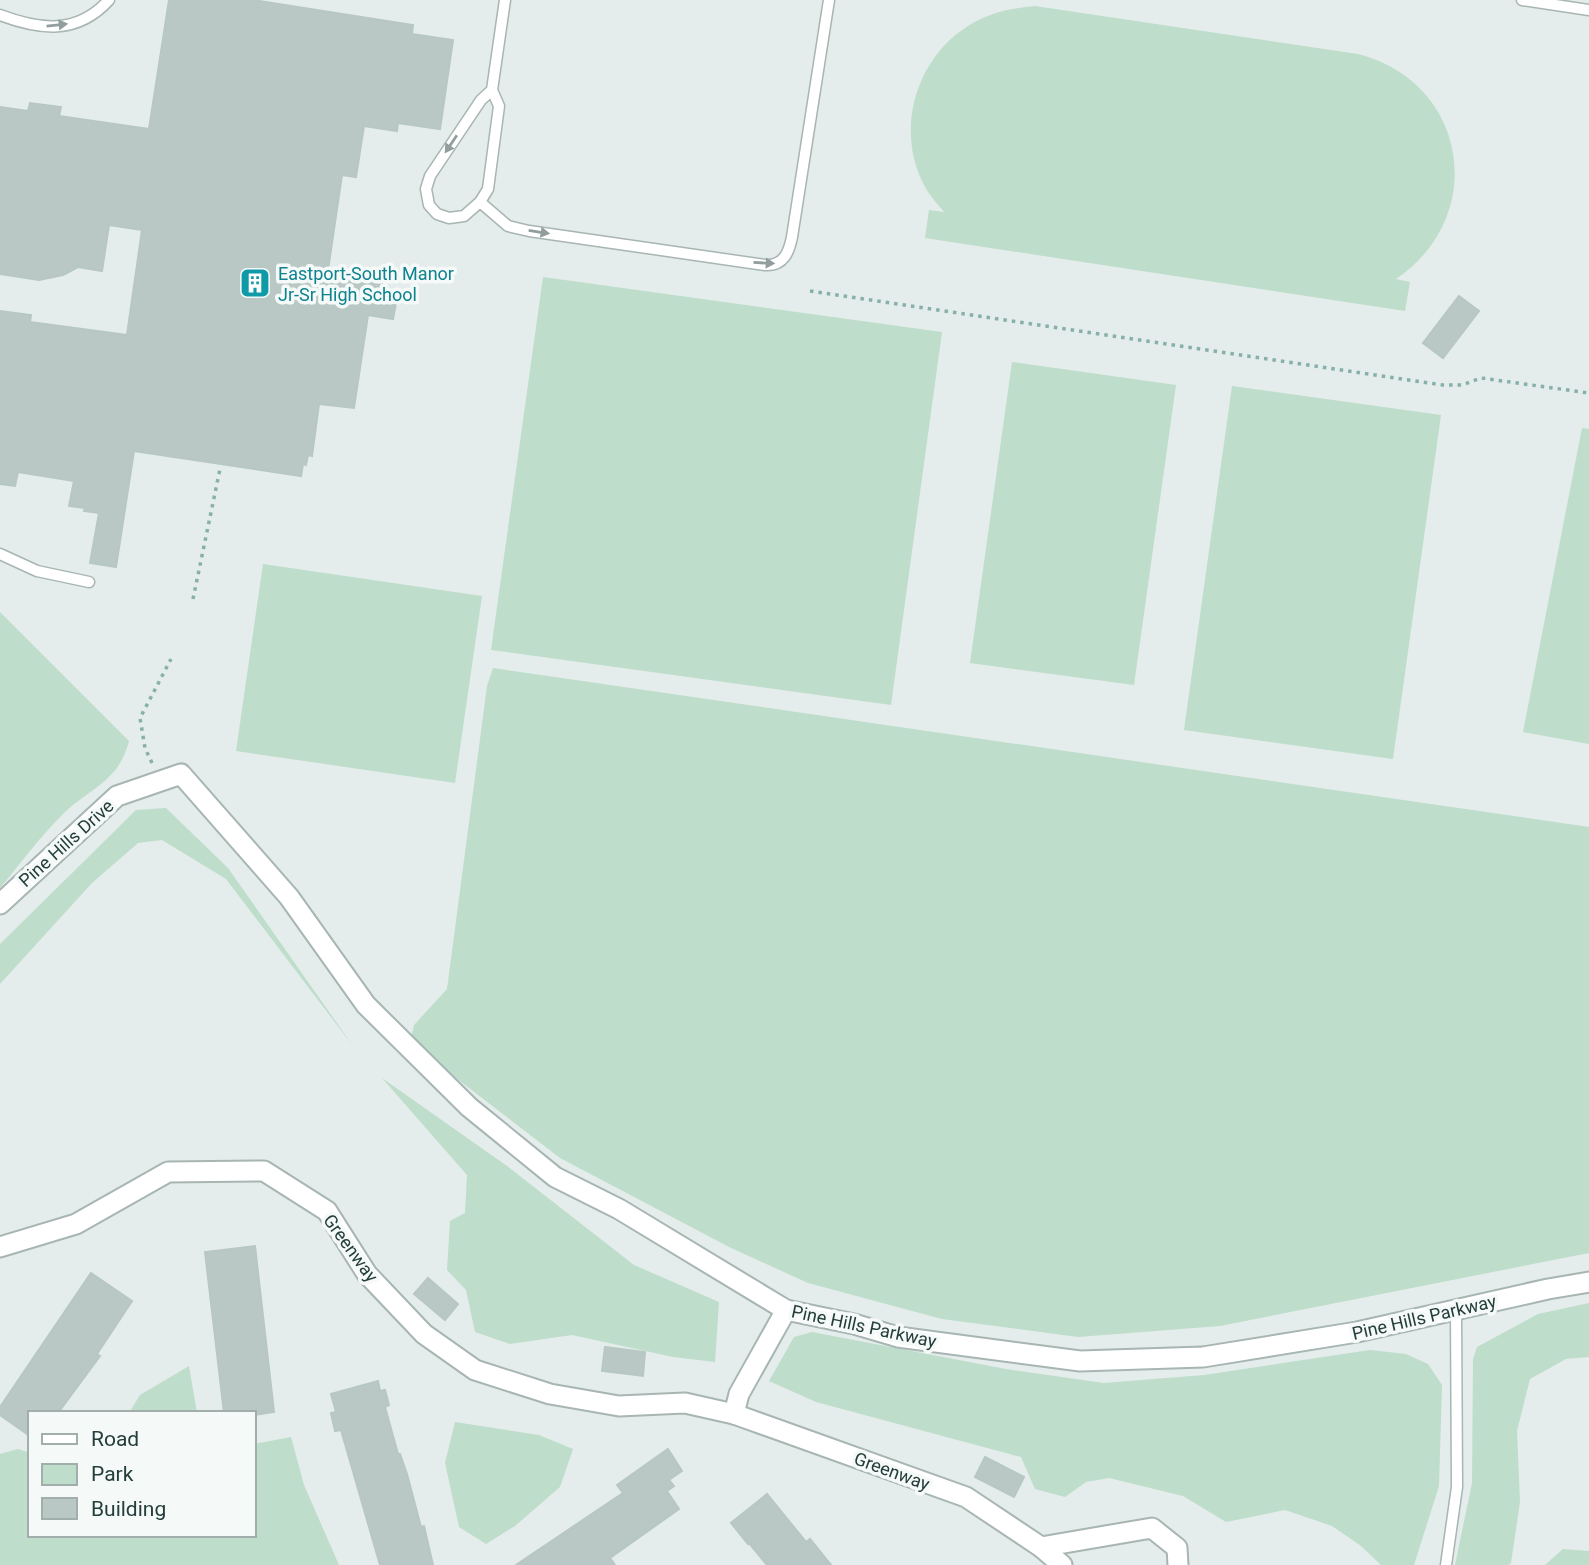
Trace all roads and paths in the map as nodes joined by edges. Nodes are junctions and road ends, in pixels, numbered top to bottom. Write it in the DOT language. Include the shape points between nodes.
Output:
graph roads {
  1 [pos="109,0"];
  2 [pos="505,0"];
  3 [pos="829,0"];
  4 [pos="1522,0"];
  5 [pos="1589,10"];
  6 [pos="0,15"];
  7 [pos="492,90"];
  8 [pos="480,202"];
  9 [pos="810,291"];
  10 [pos="1589,393"];
  11 [pos="220,468"];
  12 [pos="0,554"];
  13 [pos="89,582"];
  14 [pos="193,599"];
  15 [pos="171,659"];
  16 [pos="161,782"];
  17 [pos="289,897"];
  18 [pos="0,904"];
  19 [pos="0,1247"];
  20 [pos="1589,1282"];
  21 [pos="1456,1310"];
  22 [pos="786,1311"];
  23 [pos="734,1414"];
  24 [pos="1041,1547"];
  25 [pos="1062,1565"];
  26 [pos="1178,1565"];
  27 [pos="1446,1565"];
  6 -- 1 [label="lane, one-way" via="30,26 55,27 85,18"];
  2 -- 7 [label="lane"];
  8 -- 3 [label="lane, one-way" via="508,226 529,231 774,265 783,260 789,252"];
  4 -- 5 [label="lane"];
  7 -- 8 [label="lane" via="499,106 488,189"];
  7 -- 8 [label="lane, one-way" via="474,110 426,189 429,205 449,218 464,216"];
  9 -- 10 [label="path" via="1443,385 1481,378"];
  11 -- 14 [label="path"];
  12 -- 13 [label="lane" via="37,571"];
  15 -- 16 [label="path" via="140,718 145,748"];
  16 -- 17 [label="street, Pine Hills Drive" via="181,774"];
  16 -- 18 [label="street, Pine Hills Drive" via="117,796"];
  17 -- 22 [label="street, Pine Hills Parkway" via="366,1005 469,1107 555,1177 620,1209"];
  19 -- 23 [label="street, Greenway" via="76,1224 168,1172 264,1171 327,1211 367,1274 424,1334 475,1370 550,1394 619,1406 685,1404"];
  20 -- 21 [label="street, Pine Hills Parkway"];
  21 -- 22 [label="street, Pine Hills Parkway" via="1357,1332 1203,1357 1080,1361 898,1336"];
  21 -- 27 [label="lane" via="1457,1487"];
  22 -- 23 [label="street" via="739,1394"];
  23 -- 24 [label="street, Greenway" via="965,1497"];
  24 -- 25 [label="street, Greenway"];
  24 -- 26 [label="street" via="1152,1528 1177,1548"];
}
